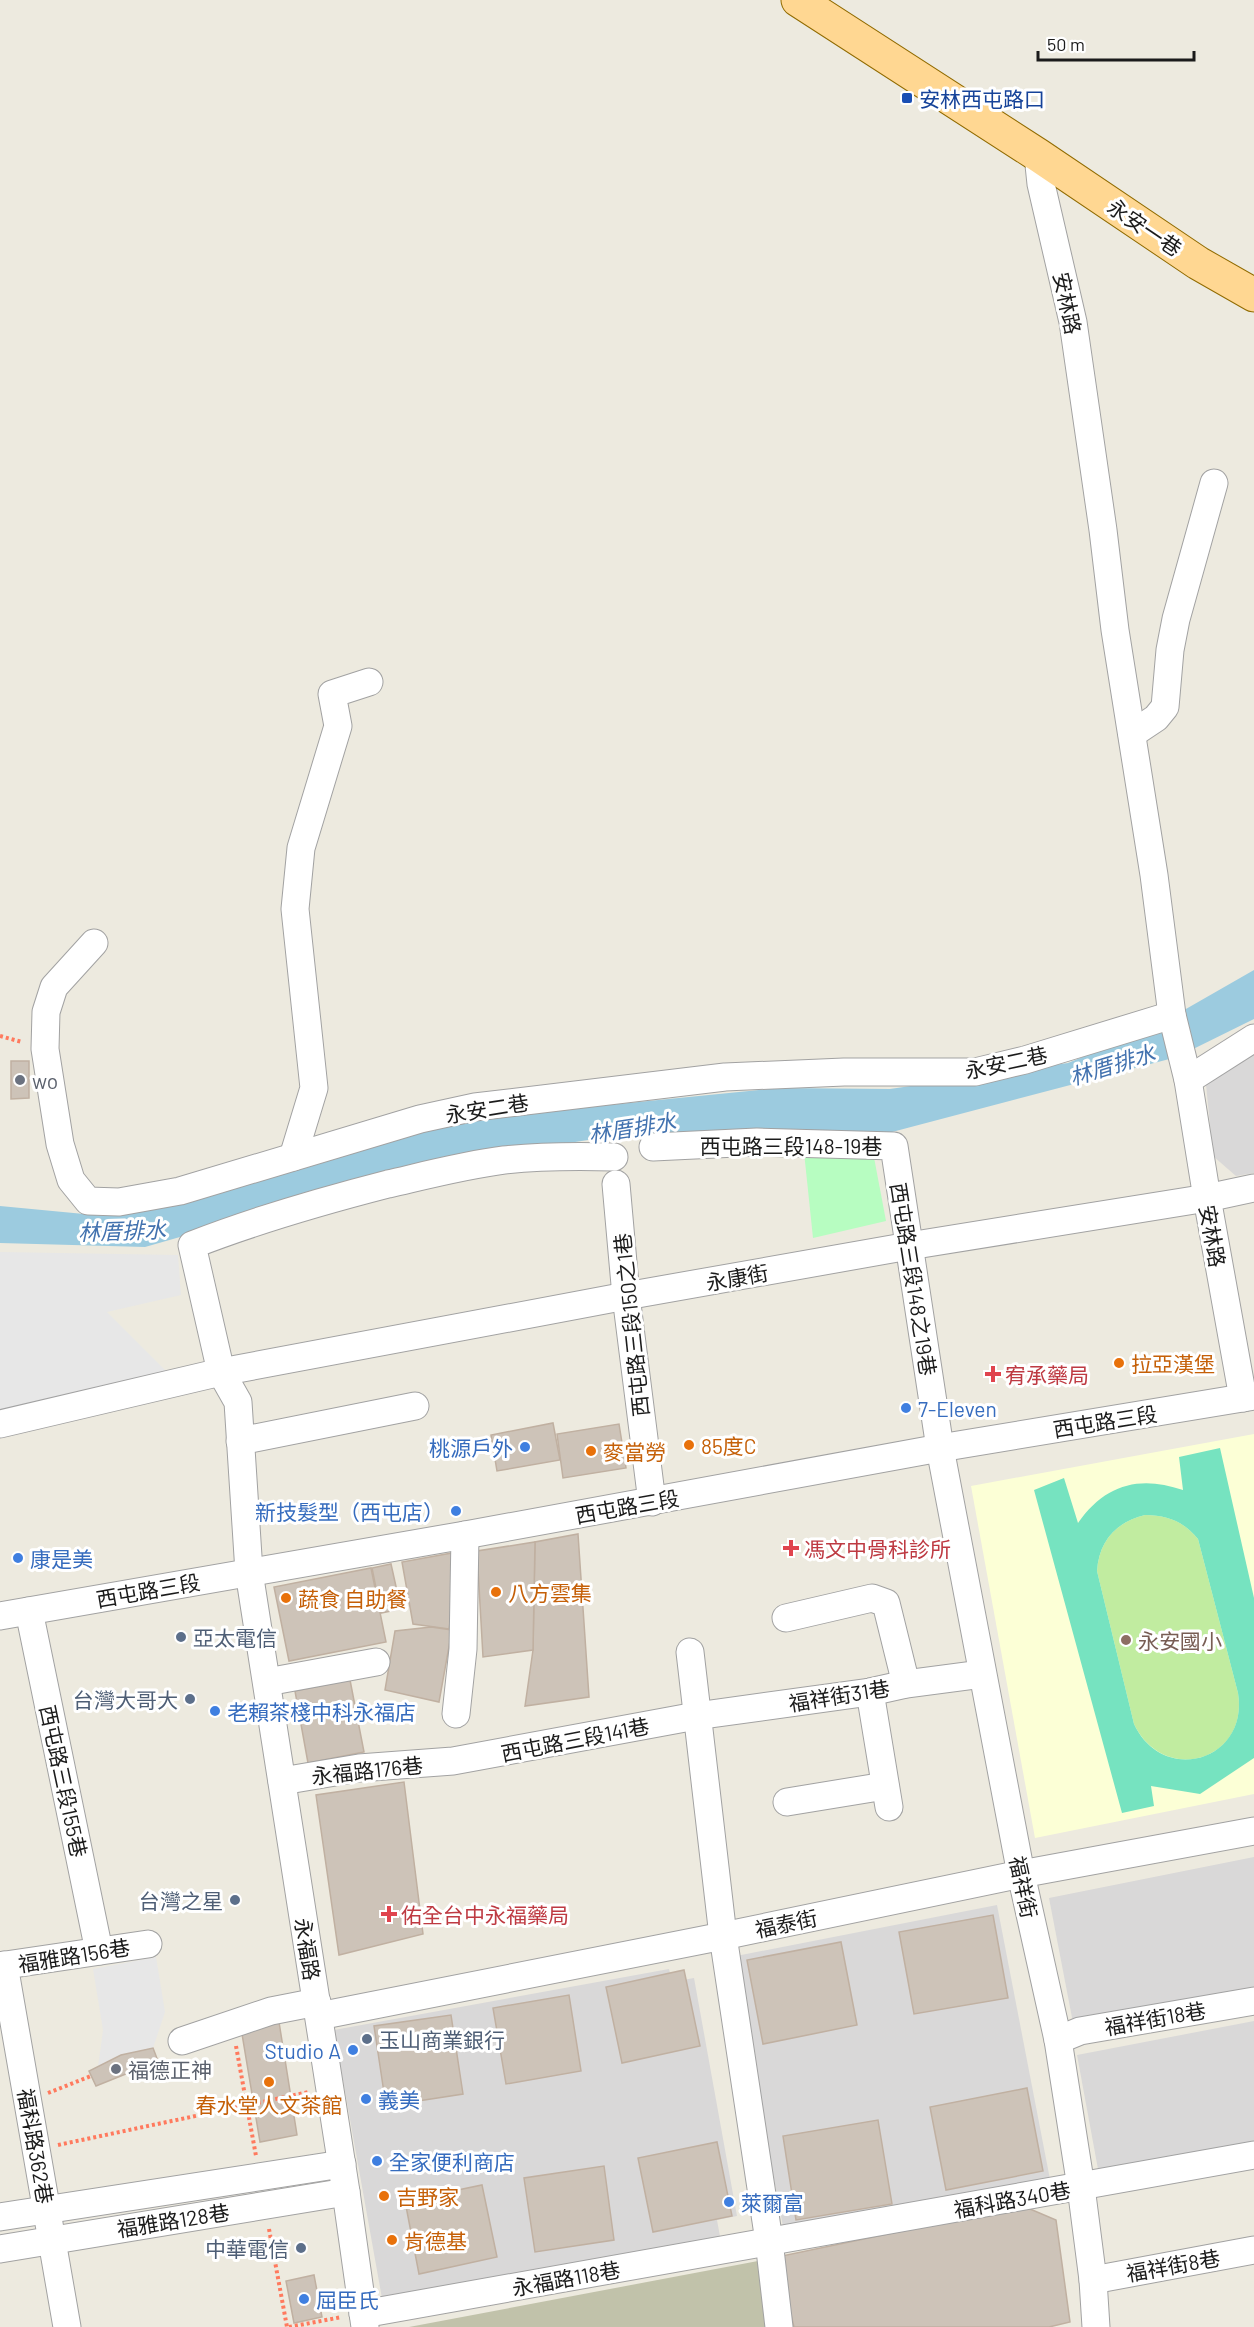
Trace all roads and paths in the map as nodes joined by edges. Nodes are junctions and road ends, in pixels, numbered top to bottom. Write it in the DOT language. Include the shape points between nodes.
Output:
graph roads {
  1 [pos="798,0"];
  2 [pos="1038,155"];
  3 [pos="1254,295"];
  4 [pos="1214,483"];
  5 [pos="369,682"];
  6 [pos="1131,734"];
  7 [pos="94,943"];
  8 [pos="1172,1015"];
  9 [pos="1254,1038"];
  10 [pos="40,1073"];
  11 [pos="1188,1077"];
  12 [pos="894,1146"];
  13 [pos="653,1147"];
  14 [pos="293,1157"];
  15 [pos="614,1157"];
  16 [pos="616,1184"];
  17 [pos="1254,1188"];
  18 [pos="1207,1198"];
  19 [pos="88,1200"];
  20 [pos="909,1246"];
  21 [pos="626,1296"];
  22 [pos="221,1372"];
  23 [pos="1248,1397"];
  24 [pos="415,1406"];
  25 [pos="0,1424"];
  26 [pos="240,1441"];
  27 [pos="940,1448"];
  28 [pos="652,1502"];
  29 [pos="465,1535"];
  30 [pos="249,1572"];
  31 [pos="28,1611"];
  32 [pos="0,1616"];
  33 [pos="786,1618"];
  34 [pos="690,1652"];
  35 [pos="376,1662"];
  36 [pos="982,1674"];
  37 [pos="267,1682"];
  38 [pos="906,1684"];
  39 [pos="870,1692"];
  40 [pos="456,1714"];
  41 [pos="696,1716"];
  42 [pos="453,1761"];
  43 [pos="282,1781"];
  44 [pos="787,1802"];
  45 [pos="1254,1831"];
  46 [pos="1021,1874"];
  47 [pos="723,1936"];
  48 [pos="148,1944"];
  49 [pos="99,1951"];
  50 [pos="2,1966"];
  51 [pos="1254,2001"];
  52 [pos="318,2009"];
  53 [pos="1058,2040"];
  54 [pos="182,2041"];
  55 [pos="91,2076"];
  56 [pos="330,2087"];
  57 [pos="45,2094"];
  58 [pos="37,2150"];
  59 [pos="1254,2155"];
  60 [pos="342,2164"];
  61 [pos="1081,2187"];
  62 [pos="346,2192"];
  63 [pos="48,2210"];
  64 [pos="0,2217"];
  65 [pos="53,2240"];
  66 [pos="769,2241"];
  67 [pos="0,2249"];
  68 [pos="1254,2250"];
  69 [pos="1093,2280"];
  70 [pos="364,2320"];
  71 [pos="67,2327"];
  72 [pos="289,2327"];
  73 [pos="779,2327"];
  74 [pos="1096,2327"];
  1 -- 2 [label="main road"];
  2 -- 3 [label="main road, 永安一巷" via="1198,263"];
  2 -- 6 [label="street, 安林路" via="1041,184 1073,322"];
  4 -- 6 [label="street" via="1176,619 1165,707 1156,718"];
  5 -- 14 [label="street" via="332,694 338,726 301,848 295,909 314,1088"];
  6 -- 8 [label="street, 安林路"];
  7 -- 19 [label="street" via="54,987 46,1012 45,1049 60,1144 71,1180"];
  8 -- 11 [label="street, 安林路"];
  8 -- 14 [label="street, 永安二巷" via="975,1072 725,1077 475,1107"];
  9 -- 11 [label="street"];
  10 -- 19 [label="street, 永安二巷" via="59,1186 64,1196"];
  11 -- 18 [label="street, 安林路"];
  12 -- 13 [label="street, 西屯路三段148-19巷" via="757,1142"];
  12 -- 20 [label="street, 西屯路三段148之19巷"];
  14 -- 19 [label="street, 永安二巷" via="180,1191 119,1202"];
  15 -- 22 [label="street, 永福路" via="560,1156 455,1168 332,1198 192,1245"];
  16 -- 21 [label="street, 西屯路三段150之1巷"];
  17 -- 18 [label="street, 永康街"];
  18 -- 20 [label="street, 永康街"];
  18 -- 23 [label="street, 安林路"];
  20 -- 21 [label="street, 永康街"];
  20 -- 27 [label="street, 西屯路三段148之19巷"];
  21 -- 22 [label="street, 永康街"];
  21 -- 28 [label="street, 西屯路三段150之1巷"];
  22 -- 25 [label="street, 永康街"];
  22 -- 26 [label="street, 永福路" via="238,1402"];
  23 -- 27 [label="street, 西屯路三段"];
  24 -- 26 [label="street"];
  26 -- 30 [label="street, 永福路"];
  27 -- 28 [label="street, 西屯路三段"];
  27 -- 36 [label="street, 福祥街"];
  28 -- 29 [label="street, 西屯路三段"];
  29 -- 30 [label="street, 西屯路三段"];
  29 -- 40 [label="street" via="463,1648"];
  30 -- 31 [label="street, 西屯路三段"];
  30 -- 37 [label="street, 永福路"];
  31 -- 32 [label="street, 西屯路三段"];
  31 -- 49 [label="street, 西屯路三段155巷"];
  33 -- 38 [label="street" via="872,1598 886,1603"];
  34 -- 41 [label="street"];
  35 -- 37 [label="street"];
  36 -- 38 [label="street, 福祥街31巷"];
  36 -- 46 [label="street, 福祥街"];
  37 -- 43 [label="street, 永福路"];
  38 -- 39 [label="street, 福祥街31巷"];
  39 -- 41 [label="street, 福祥街31巷"];
  39 -- 44 [label="street" via="887,1797"];
  41 -- 42 [label="street, 西屯路三段141巷"];
  41 -- 47 [label="street"];
  42 -- 43 [label="street, 永福路176巷" via="359,1768"];
  43 -- 52 [label="street, 永福路"];
  45 -- 46 [label="street, 福泰街"];
  46 -- 47 [label="street, 福泰街"];
  46 -- 53 [label="street, 福祥街"];
  47 -- 52 [label="street, 福泰街"];
  47 -- 66 [label="street"];
  48 -- 49 [label="street, 福雅路156巷"];
  49 -- 50 [label="street, 福雅路156巷"];
  50 -- 58 [label="street, 福科路362巷"];
  51 -- 53 [label="street, 福祥街18巷" via="1080,2031"];
  52 -- 54 [label="street, 福泰街" via="271,2011"];
  52 -- 56 [label="street, 永福路"];
  53 -- 61 [label="street, 福祥街"];
  55 -- 57 [label="path"];
  56 -- 58 [label="path"];
  56 -- 60 [label="street, 永福路"];
  58 -- 63 [label="street, 福科路362巷"];
  59 -- 61 [label="street, 福科路340巷"];
  60 -- 62 [label="street, 永福路"];
  60 -- 63 [label="street, 福雅路128巷"];
  61 -- 66 [label="street, 福科路340巷"];
  61 -- 69 [label="street, 福祥街"];
  62 -- 65 [label="street, 福雅路128巷"];
  62 -- 70 [label="street, 永福路"];
  63 -- 64 [label="street, 福雅路128巷"];
  63 -- 65 [label="street, 福科路362巷"];
  65 -- 67 [label="street, 福雅路128巷"];
  65 -- 71 [label="street, 福科路362巷"];
  66 -- 70 [label="street, 永福路118巷"];
  66 -- 73 [label="street"];
  68 -- 69 [label="street, 福祥街8巷"];
  69 -- 74 [label="street, 福祥街"];
  70 -- 72 [label="path"];
}
